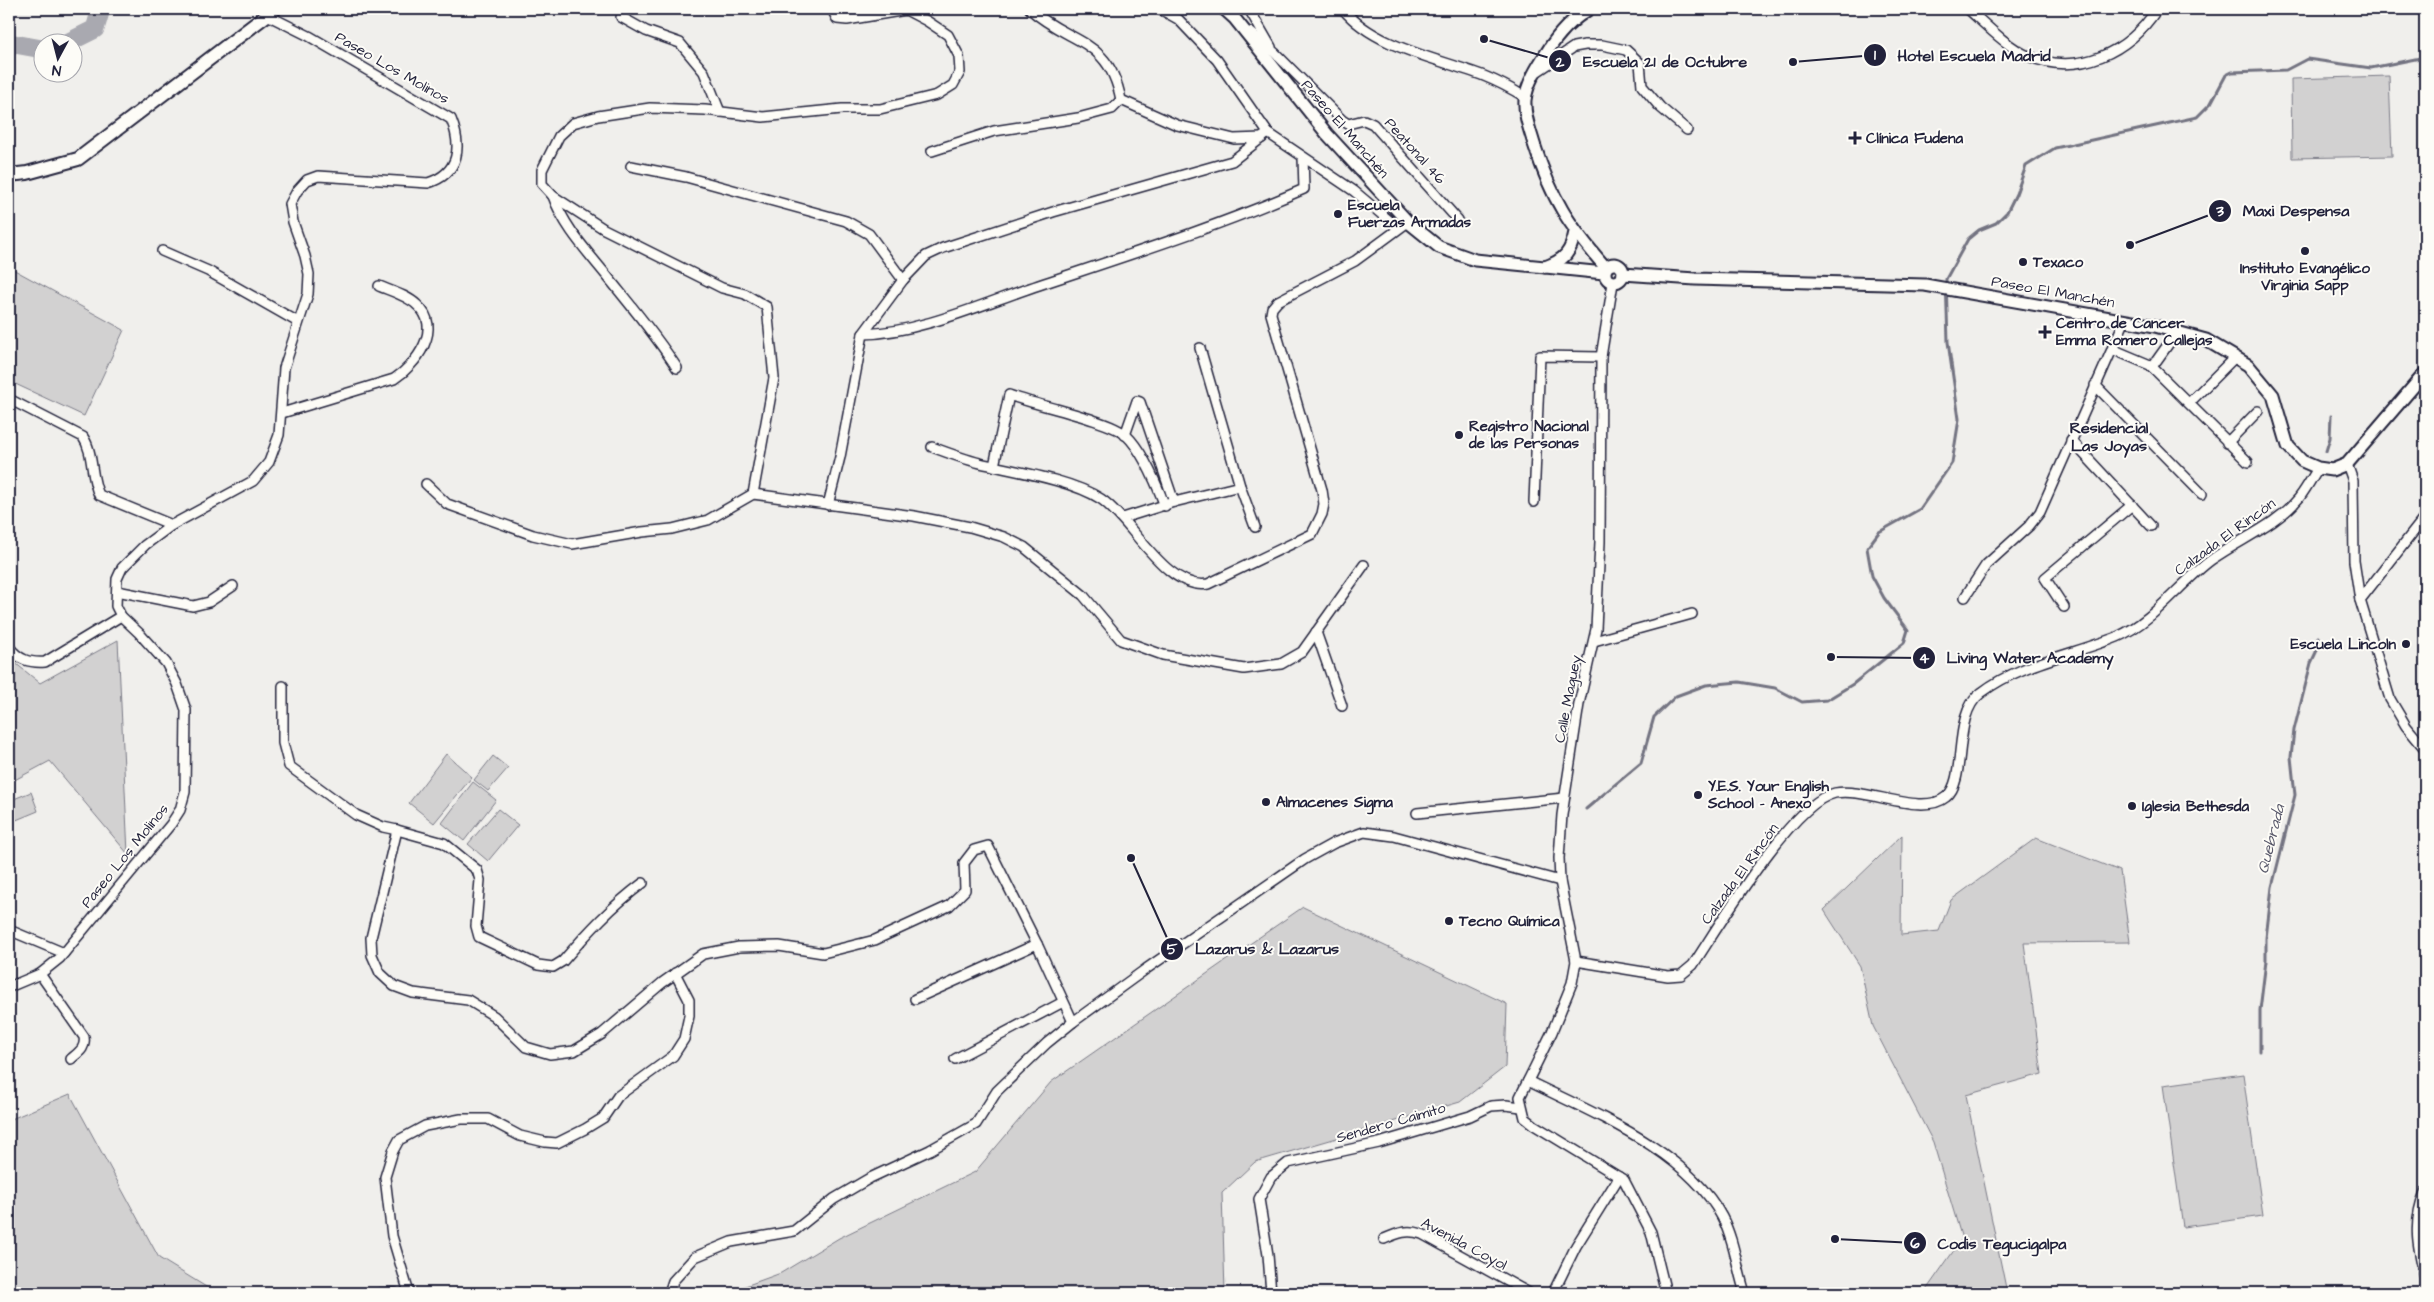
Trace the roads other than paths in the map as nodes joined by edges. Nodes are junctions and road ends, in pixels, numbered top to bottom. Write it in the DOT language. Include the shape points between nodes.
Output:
graph roads {
  1 [pos="832,9"];
  2 [pos="1030,9"];
  3 [pos="1160,9"];
  4 [pos="1224,9"];
  5 [pos="1249,9"];
  6 [pos="1343,9"];
  7 [pos="1589,9"];
  8 [pos="1968,9"];
  9 [pos="2157,9"];
  10 [pos="271,12"];
  11 [pos="621,17"];
  12 [pos="1236,19"];
  13 [pos="1275,53"];
  14 [pos="1534,73"];
  15 [pos="1525,97"];
  16 [pos="1121,100"];
  17 [pos="720,112"];
  18 [pos="1687,130"];
  19 [pos="1265,136"];
  20 [pos="932,150"];
  21 [pos="1302,156"];
  22 [pos="630,166"];
  23 [pos="9,175"];
  24 [pos="553,196"];
  25 [pos="1458,220"];
  26 [pos="1403,225"];
  27 [pos="1575,232"];
  28 [pos="162,251"];
  29 [pos="1542,268"];
  30 [pos="1605,270"];
  31 [pos="1624,274"];
  32 [pos="902,280"];
  33 [pos="1613,283"];
  34 [pos="379,286"];
  35 [pos="2125,320"];
  36 [pos="298,322"];
  37 [pos="2177,332"];
  38 [pos="863,334"];
  39 [pos="1200,348"];
  40 [pos="2112,349"];
  41 [pos="1601,357"];
  42 [pos="2235,357"];
  43 [pos="2152,367"];
  44 [pos="677,368"];
  45 [pos="2425,373"];
  46 [pos="2095,385"];
  47 [pos="9,400"];
  48 [pos="2189,403"];
  49 [pos="2258,410"];
  50 [pos="282,413"];
  51 [pos="1125,435"];
  52 [pos="2071,440"];
  53 [pos="2227,442"];
  54 [pos="932,448"];
  55 [pos="2248,462"];
  56 [pos="2346,464"];
  57 [pos="994,466"];
  58 [pos="2318,468"];
  59 [pos="426,484"];
  60 [pos="1240,486"];
  61 [pos="753,494"];
  62 [pos="2202,494"];
  63 [pos="1174,502"];
  64 [pos="1534,502"];
  65 [pos="2132,505"];
  66 [pos="828,506"];
  67 [pos="1165,506"];
  68 [pos="2425,517"];
  69 [pos="1123,518"];
  70 [pos="172,525"];
  71 [pos="2151,526"];
  72 [pos="1255,527"];
  73 [pos="1364,565"];
  74 [pos="233,586"];
  75 [pos="116,591"];
  76 [pos="1965,598"];
  77 [pos="2360,600"];
  78 [pos="2064,607"];
  79 [pos="1692,614"];
  80 [pos="121,616"];
  81 [pos="1316,632"];
  82 [pos="1594,641"];
  83 [pos="9,647"];
  84 [pos="282,686"];
  85 [pos="1342,706"];
  86 [pos="2425,749"];
  87 [pos="1564,798"];
  88 [pos="1417,814"];
  89 [pos="397,830"];
  90 [pos="1560,881"];
  91 [pos="643,883"];
  92 [pos="9,930"];
  93 [pos="1037,944"];
  94 [pos="64,953"];
  95 [pos="1576,961"];
  96 [pos="40,974"];
  97 [pos="675,974"];
  98 [pos="9,988"];
  99 [pos="915,999"];
  100 [pos="1063,1002"];
  101 [pos="1073,1022"];
  102 [pos="71,1059"];
  103 [pos="956,1059"];
  104 [pos="1528,1081"];
  105 [pos="1521,1108"];
  106 [pos="1619,1177"];
  107 [pos="2425,1192"];
  108 [pos="1384,1239"];
  109 [pos="2425,1278"];
  110 [pos="380,1293"];
  111 [pos="396,1293"];
  112 [pos="408,1293"];
  113 [pos="669,1293"];
  114 [pos="1271,1293"];
  115 [pos="1529,1293"];
  116 [pos="1553,1293"];
  117 [pos="1666,1293"];
  118 [pos="1744,1293"];
  1 -- 17 [label="street" via="837,18 847,20 906,10 927,20 948,35 959,56 960,72 953,85 937,95 880,109 842,109 763,117"];
  2 -- 16 [label="street" via="1044,21 1089,45 1107,61 1117,80"];
  3 -- 19 [label="street" via="1178,19 1217,60"];
  4 -- 12 [label="street, Paseo El Manchén"];
  5 -- 13 [label="street"];
  6 -- 15 [label="street" via="1376,37 1486,77"];
  7 -- 14 [label="street" via="1577,16 1554,40"];
  8 -- 9 [label="street" via="2016,49 2039,59 2064,62 2086,61 2112,54 2122,48"];
  10 -- 23 [label="main road" via="78,159"];
  10 -- 36 [label="street, Paseo Los Molinos" via="451,119 459,146 447,173 428,183 318,176 307,180 296,191 290,204 309,274 308,294"];
  11 -- 17 [label="street" via="646,31 680,43 704,72"];
  12 -- 13 [label="street, Peatonal 46"];
  12 -- 26 [label="street, Paseo El Manchén"];
  13 -- 25 [label="street, Peatonal 46" via="1342,120 1348,124 1364,120 1373,124"];
  14 -- 15 [label="street"];
  14 -- 18 [label="street" via="1574,47 1602,45 1626,50 1640,63 1642,86"];
  15 -- 27 [label="street" via="1526,119 1544,177"];
  16 -- 19 [label="street" via="1178,125 1234,139"];
  16 -- 20 [label="street" via="1112,110 994,131"];
  17 -- 24 [label="street" via="650,108 573,123 559,136 542,170 542,184"];
  19 -- 21 [label="street"];
  19 -- 32 [label="street" via="1232,161 1053,212 943,248 926,256"];
  21 -- 26 [label="street"];
  21 -- 38 [label="street" via="1304,189 1264,206 1158,247 967,310 886,334"];
  22 -- 32 [label="street" via="686,177 846,221 869,234"];
  24 -- 44 [label="street" via="580,246 659,340"];
  24 -- 61 [label="street" via="604,229 722,288 746,294 767,307 774,378"];
  26 -- 29 [label="street, Paseo El Manchén" via="1439,247 1475,260"];
  26 -- 69 [label="street" via="1355,261 1272,308 1271,314 1322,490 1322,514 1312,534 1208,584 1197,586 1179,578 1151,553"];
  27 -- 29 [label="street" via="1572,248 1565,256"];
  27 -- 30 [label="street"];
  28 -- 36 [label="street" via="208,271"];
  29 -- 30 [label="street, Paseo El Manchén"];
  30 -- 31 [label="street" via="1611,264 1617,264"];
  30 -- 33 [label="street" via="1606,280"];
  31 -- 33 [label="street" via="1622,279"];
  31 -- 35 [label="street, Paseo El Manchén" via="1925,285"];
  32 -- 38 [label="street"];
  33 -- 41 [label="street, Calle Maguey"];
  34 -- 50 [label="street" via="417,304 426,315 429,327 426,343 416,359 394,379"];
  35 -- 37 [label="street, Paseo El Manchén"];
  35 -- 40 [label="street"];
  36 -- 50 [label="street, Paseo Los Molinos" via="284,368"];
  37 -- 42 [label="street, Paseo El Manchén" via="2206,340"];
  37 -- 43 [label="street"];
  38 -- 66 [label="street"];
  39 -- 60 [label="street"];
  40 -- 43 [label="street"];
  40 -- 46 [label="street"];
  41 -- 64 [label="street" via="1540,356"];
  41 -- 82 [label="street, Calle Maguey" via="1600,542"];
  42 -- 48 [label="street"];
  42 -- 58 [label="street, Paseo El Manchén" via="2248,365 2270,399 2288,446 2302,461"];
  43 -- 48 [label="street"];
  45 -- 56 [label="street"];
  46 -- 52 [label="street"];
  46 -- 62 [label="street"];
  47 -- 70 [label="street" via="83,437 88,445 93,483 99,495"];
  48 -- 53 [label="street"];
  49 -- 53 [label="street"];
  50 -- 70 [label="street, Paseo Los Molinos" via="279,435 269,462 253,481"];
  51 -- 57 [label="street" via="1108,426 1009,395"];
  51 -- 63 [label="street" via="1137,401 1140,402"];
  51 -- 67 [label="street" via="1156,484"];
  52 -- 65 [label="street"];
  52 -- 76 [label="street" via="2040,512 1986,566"];
  53 -- 55 [label="street"];
  54 -- 57 [label="street"];
  56 -- 58 [label="street" via="2332,470"];
  56 -- 77 [label="street" via="2353,481 2354,561"];
  57 -- 69 [label="street" via="1077,489 1100,499"];
  58 -- 95 [label="street, Calzada El Rincón" via="2299,498 2278,518 2211,560 2142,623 2118,636 2014,673 1979,694 1968,710 1955,782 1947,797 1932,804 1848,792 1822,797 1774,845 1694,965 1681,975 1668,976"];
  59 -- 61 [label="street" via="447,504 532,535 572,544 672,529 708,520"];
  60 -- 63 [label="street"];
  60 -- 72 [label="street"];
  61 -- 66 [label="street"];
  63 -- 67 [label="street"];
  65 -- 71 [label="street"];
  65 -- 78 [label="street" via="2045,578"];
  66 -- 81 [label="street" via="914,516 1004,537 1024,547 1083,595 1121,640 1163,655 1244,669 1282,664 1302,652"];
  67 -- 69 [label="street"];
  68 -- 77 [label="street"];
  70 -- 75 [label="street, Paseo Los Molinos" via="122,568"];
  73 -- 81 [label="street"];
  74 -- 75 [label="street" via="209,602 193,606"];
  75 -- 80 [label="street, Paseo Los Molinos" via="116,606"];
  77 -- 86 [label="street" via="2390,699"];
  79 -- 82 [label="street"];
  80 -- 83 [label="street" via="45,662 31,663 16,657"];
  80 -- 94 [label="street, Paseo Los Molinos" via="166,663 177,684 186,710 185,792 180,810 171,824"];
  81 -- 85 [label="street"];
  82 -- 87 [label="street, Calle Maguey" via="1579,704"];
  84 -- 89 [label="street" via="283,743 289,766 356,815"];
  87 -- 88 [label="street"];
  87 -- 90 [label="street, Calle Maguey"];
  89 -- 91 [label="street" via="444,843 474,866 480,880 476,926 479,937 545,967 559,965 613,906"];
  89 -- 97 [label="street" via="371,938 372,955 380,973 394,986 413,993 468,1000 494,1016 526,1046 550,1054 574,1051 602,1034"];
  90 -- 95 [label="street, Calle Maguey"];
  90 -- 101 [label="street" via="1394,836 1364,832 1334,843 1306,859"];
  92 -- 94 [label="street"];
  93 -- 97 [label="street" via="988,846 974,850 964,863 965,890 949,906 875,940 823,953 779,946 738,946 703,954"];
  93 -- 99 [label="street"];
  93 -- 100 [label="street"];
  94 -- 96 [label="street, Paseo Los Molinos"];
  95 -- 104 [label="street, Calle Maguey" via="1572,983"];
  96 -- 98 [label="street, Paseo Los Molinos"];
  96 -- 102 [label="street" via="84,1037 82,1050"];
  97 -- 112 [label="street" via="689,1000 684,1040 673,1056 618,1096 603,1118 585,1130 557,1143 545,1142 520,1136 488,1119 461,1119 425,1126 400,1140 385,1177 392,1236"];
  100 -- 101 [label="street"];
  100 -- 103 [label="street"];
  101 -- 113 [label="street" via="997,1091 976,1124 834,1199 794,1231 730,1242 695,1257"];
  104 -- 105 [label="street, Calle Maguey" via="1520,1096"];
  104 -- 118 [label="street" via="1635,1134 1678,1165 1721,1214"];
  105 -- 106 [label="street" via="1525,1118 1534,1125"];
  105 -- 114 [label="street, Sendero Caimito" via="1492,1106 1470,1116 1379,1142 1288,1163 1271,1177 1259,1199"];
  106 -- 116 [label="street" via="1576,1246"];
  106 -- 117 [label="street" via="1634,1197 1651,1232"];
  107 -- 109 [label="street" via="2418,1208 2416,1242"];
  108 -- 115 [label="street, Avenida Coyol" via="1410,1230 1422,1234"];
  110 -- 111 [label="street"];
}
